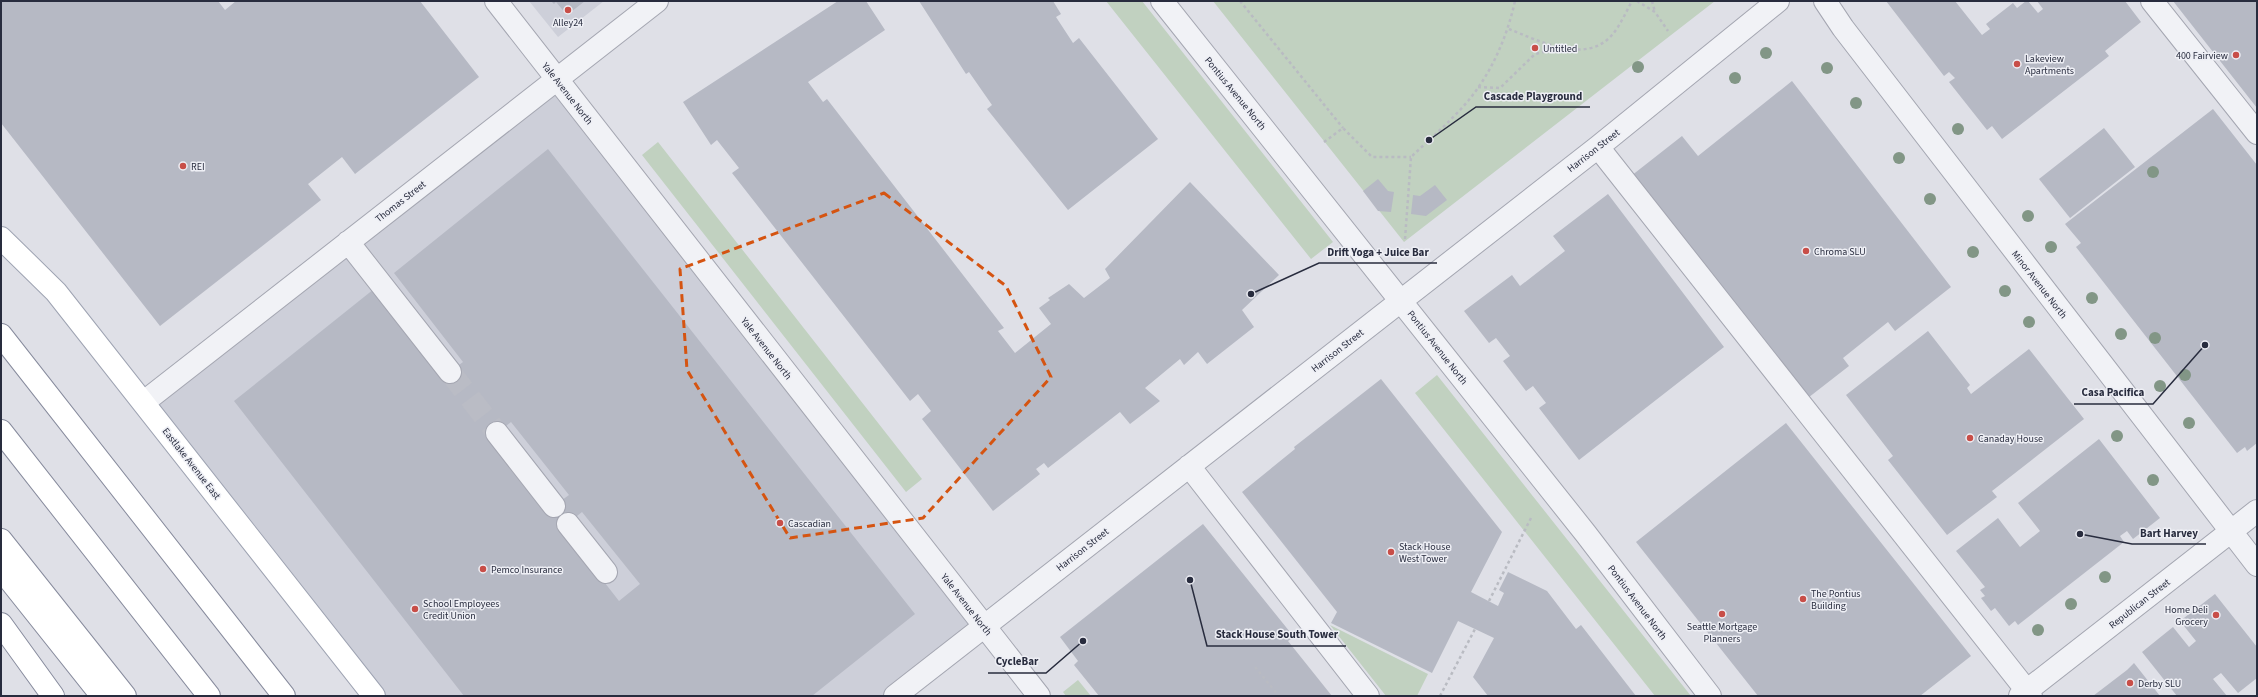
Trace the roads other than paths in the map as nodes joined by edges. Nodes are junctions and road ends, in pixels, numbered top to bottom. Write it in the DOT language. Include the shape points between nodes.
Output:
graph roads {
  1 [pos="496,1"];
  2 [pos="657,1"];
  3 [pos="1162,1"];
  4 [pos="1778,1"];
  5 [pos="1825,1"];
  6 [pos="2152,1"];
  7 [pos="557,79"];
  8 [pos="2257,134"];
  9 [pos="1598,146"];
  10 [pos="1,238"];
  11 [pos="348,242"];
  12 [pos="1401,300"];
  13 [pos="1,335"];
  14 [pos="450,372"];
  15 [pos="144,402"];
  16 [pos="1,431"];
  17 [pos="497,433"];
  18 [pos="1189,466"];
  19 [pos="554,506"];
  20 [pos="2257,511"];
  21 [pos="568,524"];
  22 [pos="2231,532"];
  23 [pos="1,540"];
  24 [pos="2257,566"];
  25 [pos="1,569"];
  26 [pos="606,572"];
  27 [pos="1,624"];
  28 [pos="984,626"];
  29 [pos="2026,694"];
  30 [pos="53,696"];
  31 [pos="102,696"];
  32 [pos="125,696"];
  33 [pos="209,696"];
  34 [pos="284,696"];
  35 [pos="374,696"];
  36 [pos="895,696"];
  37 [pos="1039,696"];
  38 [pos="1368,696"];
  39 [pos="1710,696"];
  1 -- 7 [label="street, Yale Avenue North"];
  2 -- 7 [label="street, Thomas Street"];
  3 -- 12 [label="street, Pontius Avenue North"];
  4 -- 9 [label="street, Harrison Street"];
  5 -- 22 [label="street, Minor Avenue North"];
  6 -- 8 [label="street"];
  7 -- 11 [label="street, Thomas Street"];
  7 -- 28 [label="street, Yale Avenue North"];
  9 -- 12 [label="street, Harrison Street"];
  9 -- 29 [label="street"];
  10 -- 15 [label="main road, Eastlake Avenue East" via="56,292"];
  11 -- 14 [label="street"];
  11 -- 15 [label="street, Thomas Street"];
  12 -- 18 [label="street, Harrison Street"];
  12 -- 39 [label="street, Pontius Avenue North"];
  13 -- 34 [label="main road"];
  15 -- 35 [label="main road, Eastlake Avenue East"];
  16 -- 33 [label="main road"];
  17 -- 19 [label="street"];
  18 -- 28 [label="street, Harrison Street"];
  18 -- 38 [label="street"];
  20 -- 22 [label="street, Republican Street"];
  21 -- 26 [label="street"];
  22 -- 24 [label="street, Minor Avenue North"];
  22 -- 29 [label="street, Republican Street"];
  23 -- 32 [label="main road"];
  25 -- 31 [label="main road"];
  27 -- 30 [label="main road"];
  28 -- 36 [label="street, Harrison Street"];
  28 -- 37 [label="street, Yale Avenue North"];
}
